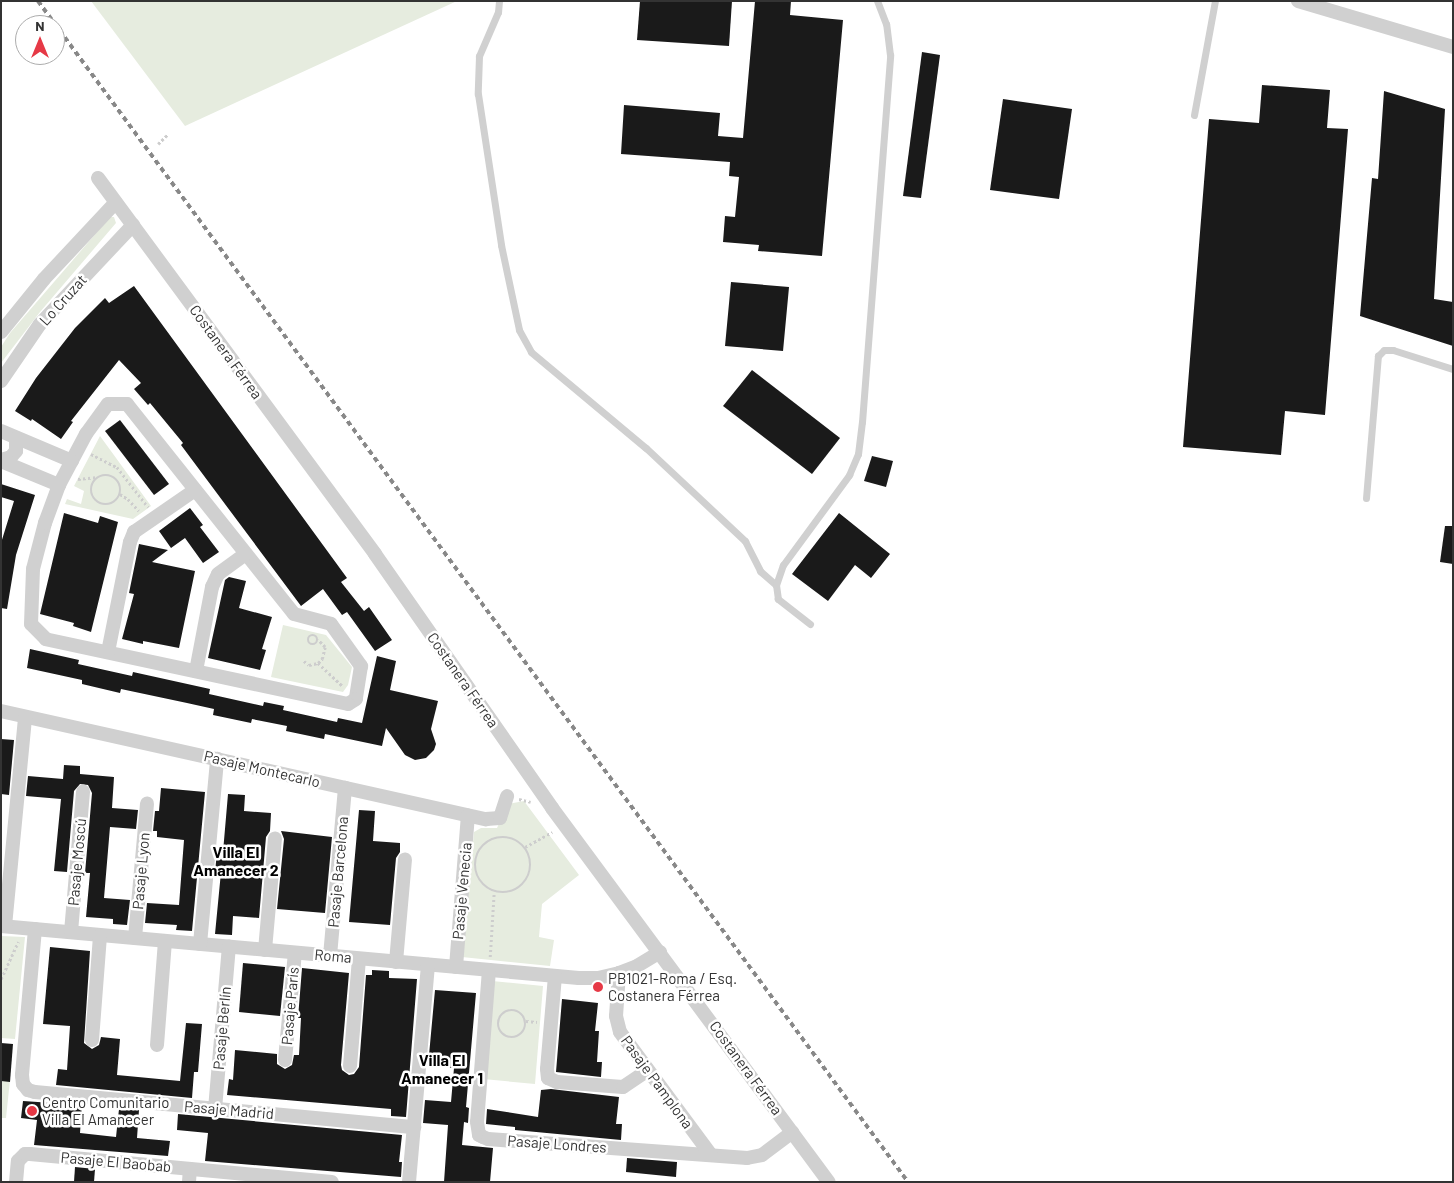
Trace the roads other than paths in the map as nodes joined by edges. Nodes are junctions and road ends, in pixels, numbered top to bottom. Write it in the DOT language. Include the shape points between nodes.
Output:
graph roads {
  1 [pos="499,1"];
  2 [pos="877,1"];
  3 [pos="1215,1"];
  4 [pos="1298,1"];
  5 [pos="1452,43"];
  6 [pos="1194,115"];
  7 [pos="98,178"];
  8 [pos="116,202"];
  9 [pos="133,225"];
  10 [pos="1,332"];
  11 [pos="1453,369"];
  12 [pos="1,381"];
  13 [pos="1,431"];
  14 [pos="16,438"];
  15 [pos="1,460"];
  16 [pos="72,461"];
  17 [pos="58,486"];
  18 [pos="195,490"];
  19 [pos="1366,498"];
  20 [pos="246,554"];
  21 [pos="776,585"];
  22 [pos="810,624"];
  23 [pos="108,652"];
  24 [pos="196,671"];
  25 [pos="1,711"];
  26 [pos="25,716"];
  27 [pos="217,759"];
  28 [pos="345,788"];
  29 [pos="83,792"];
  30 [pos="507,796"];
  31 [pos="148,804"];
  32 [pos="468,815"];
  33 [pos="275,838"];
  34 [pos="405,859"];
  35 [pos="3,926"];
  36 [pos="35,929"];
  37 [pos="71,932"];
  38 [pos="100,935"];
  39 [pos="135,938"];
  40 [pos="166,941"];
  41 [pos="200,944"];
  42 [pos="229,947"];
  43 [pos="265,950"];
  44 [pos="660,952"];
  45 [pos="295,953"];
  46 [pos="330,956"];
  47 [pos="359,959"];
  48 [pos="396,962"];
  49 [pos="428,965"];
  50 [pos="456,967"];
  51 [pos="488,970"];
  52 [pos="618,973"];
  53 [pos="555,976"];
  54 [pos="92,1040"];
  55 [pos="157,1045"];
  56 [pos="285,1060"];
  57 [pos="350,1066"];
  58 [pos="648,1070"];
  59 [pos="215,1109"];
  60 [pos="414,1127"];
  61 [pos="792,1132"];
  62 [pos="711,1155"];
  63 [pos="190,1175"];
  64 [pos="16,1182"];
  65 [pos="332,1182"];
  66 [pos="409,1182"];
  67 [pos="829,1182"];
  1 -- 21 [label="lane" via="498,12 480,56 478,94 502,245 520,330 531,352 646,448 745,541 760,571"];
  2 -- 21 [label="lane" via="886,24 890,55 858,454 849,475 784,565"];
  3 -- 6 [label="lane"];
  4 -- 5 [label="street"];
  7 -- 8 [label="street, Costanera Férrea"];
  8 -- 9 [label="street, Costanera Férrea"];
  8 -- 10 [label="street, Lo Cruzat" via="44,279"];
  9 -- 12 [label="street, Lo Cruzat" via="40,324"];
  9 -- 44 [label="street, Costanera Férrea" via="375,554 564,825"];
  11 -- 19 [label="lane" via="1394,350 1384,350 1378,356"];
  13 -- 14 [label="street"];
  14 -- 15 [label="street" via="16,451 11,457"];
  14 -- 16 [label="street"];
  15 -- 17 [label="street"];
  16 -- 17 [label="street"];
  16 -- 18 [label="street" via="86,434 108,404 127,404"];
  17 -- 23 [label="street" via="44,523 33,569 31,624 46,639"];
  18 -- 20 [label="street"];
  18 -- 23 [label="street" via="134,532"];
  20 -- 24 [label="street" via="218,574 212,587"];
  20 -- 24 [label="street" via="294,614 331,624 361,666 356,699 348,704"];
  21 -- 22 [label="lane" via="778,600"];
  23 -- 24 [label="street"];
  25 -- 26 [label="street, Pasaje Montecarlo"];
  26 -- 27 [label="street, Pasaje Montecarlo"];
  26 -- 35 [label="street"];
  27 -- 28 [label="street, Pasaje Montecarlo"];
  27 -- 41 [label="street"];
  28 -- 32 [label="street, Pasaje Montecarlo"];
  28 -- 46 [label="street, Pasaje Barcelona"];
  29 -- 37 [label="street, Pasaje Moscú"];
  30 -- 32 [label="street, Pasaje Montecarlo" via="500,818 493,820"];
  31 -- 39 [label="street, Pasaje Lyon"];
  32 -- 50 [label="street, Pasaje Venecia"];
  33 -- 43 [label="street"];
  34 -- 48 [label="street"];
  35 -- 36 [label="street, Roma"];
  36 -- 37 [label="street, Roma"];
  36 -- 59 [label="street, Pasaje Madrid" via="22,1075 25,1087 35,1092"];
  37 -- 38 [label="street, Roma"];
  38 -- 39 [label="street, Roma"];
  38 -- 54 [label="street"];
  39 -- 40 [label="street, Roma"];
  40 -- 41 [label="street, Roma"];
  40 -- 55 [label="street"];
  41 -- 42 [label="street, Roma"];
  42 -- 43 [label="street, Roma"];
  42 -- 59 [label="street, Pasaje Berlín"];
  43 -- 45 [label="street, Roma"];
  44 -- 52 [label="street, Roma"];
  44 -- 61 [label="street, Costanera Férrea"];
  45 -- 46 [label="street, Roma"];
  45 -- 56 [label="street, Pasaje París"];
  46 -- 47 [label="street, Roma"];
  47 -- 48 [label="street, Roma"];
  47 -- 57 [label="street"];
  48 -- 49 [label="street, Roma"];
  49 -- 50 [label="street, Roma"];
  49 -- 60 [label="street"];
  50 -- 51 [label="street, Roma"];
  51 -- 53 [label="street, Roma"];
  51 -- 62 [label="street, Pasaje Londres" via="477,1122 483,1137"];
  52 -- 53 [label="street, Roma" via="598,978"];
  52 -- 58 [label="street, Pasaje Pamplona" via="618,1027"];
  53 -- 58 [label="street" via="548,1078 556,1082 623,1087"];
  58 -- 62 [label="street, Pasaje Pamplona"];
  59 -- 60 [label="street, Pasaje Madrid"];
  60 -- 66 [label="street"];
  61 -- 62 [label="street, Pasaje Londres" via="755,1157"];
  61 -- 67 [label="street, Costanera Férrea"];
  63 -- 64 [label="street, Pasaje El Baobab" via="30,1154 21,1157"];
  63 -- 65 [label="street, Pasaje El Baobab"];
}
